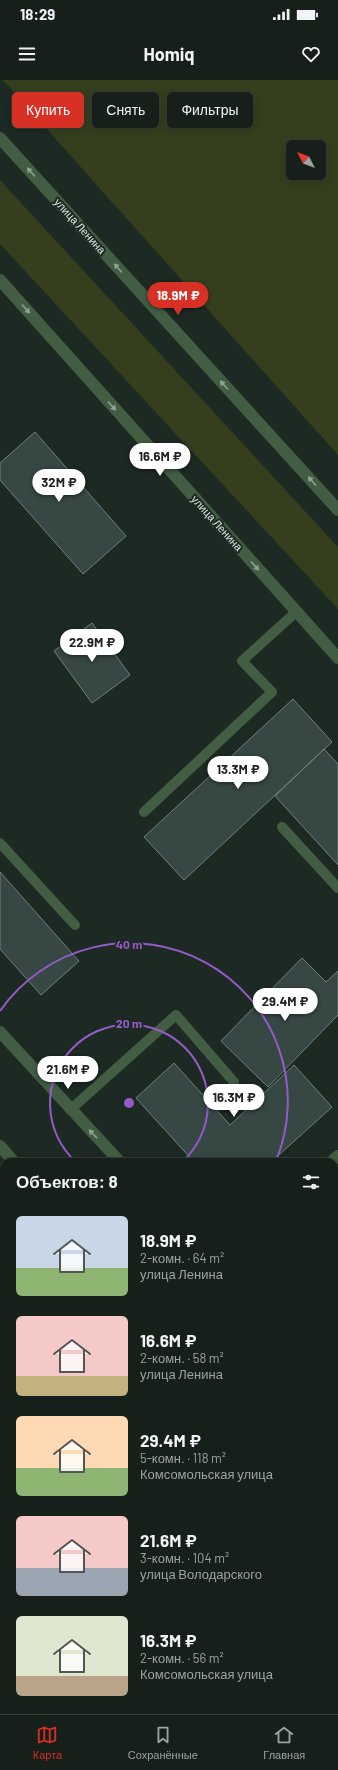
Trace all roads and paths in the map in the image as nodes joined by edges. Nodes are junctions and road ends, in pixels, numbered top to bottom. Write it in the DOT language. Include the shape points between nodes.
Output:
graph roads {
  1 [pos="0,138"];
  2 [pos="0,280"];
  3 [pos="338,510"];
  4 [pos="296,612"];
  5 [pos="338,658"];
  6 [pos="144,812"];
  7 [pos="282,827"];
  8 [pos="0,843"];
  9 [pos="338,888"];
  10 [pos="75,925"];
  11 [pos="0,1032"];
  12 [pos="234,1082"];
  13 [pos="70,1110"];
  14 [pos="0,1146"];
  15 [pos="10,1158"];
  16 [pos="116,1158"];
  3 -- 1 [label="street, улица Ленина, one-way"];
  2 -- 4 [label="street, улица Ленина, one-way"];
  4 -- 5 [label="street, улица Ленина"];
  4 -- 6 [label="lane" via="242,661 272,692"];
  7 -- 9 [label="lane"];
  8 -- 10 [label="lane"];
  11 -- 13 [label="street"];
  12 -- 13 [label="lane" via="176,1015"];
  16 -- 13 [label="street, one-way"];
  14 -- 15 [label="street"];
}
